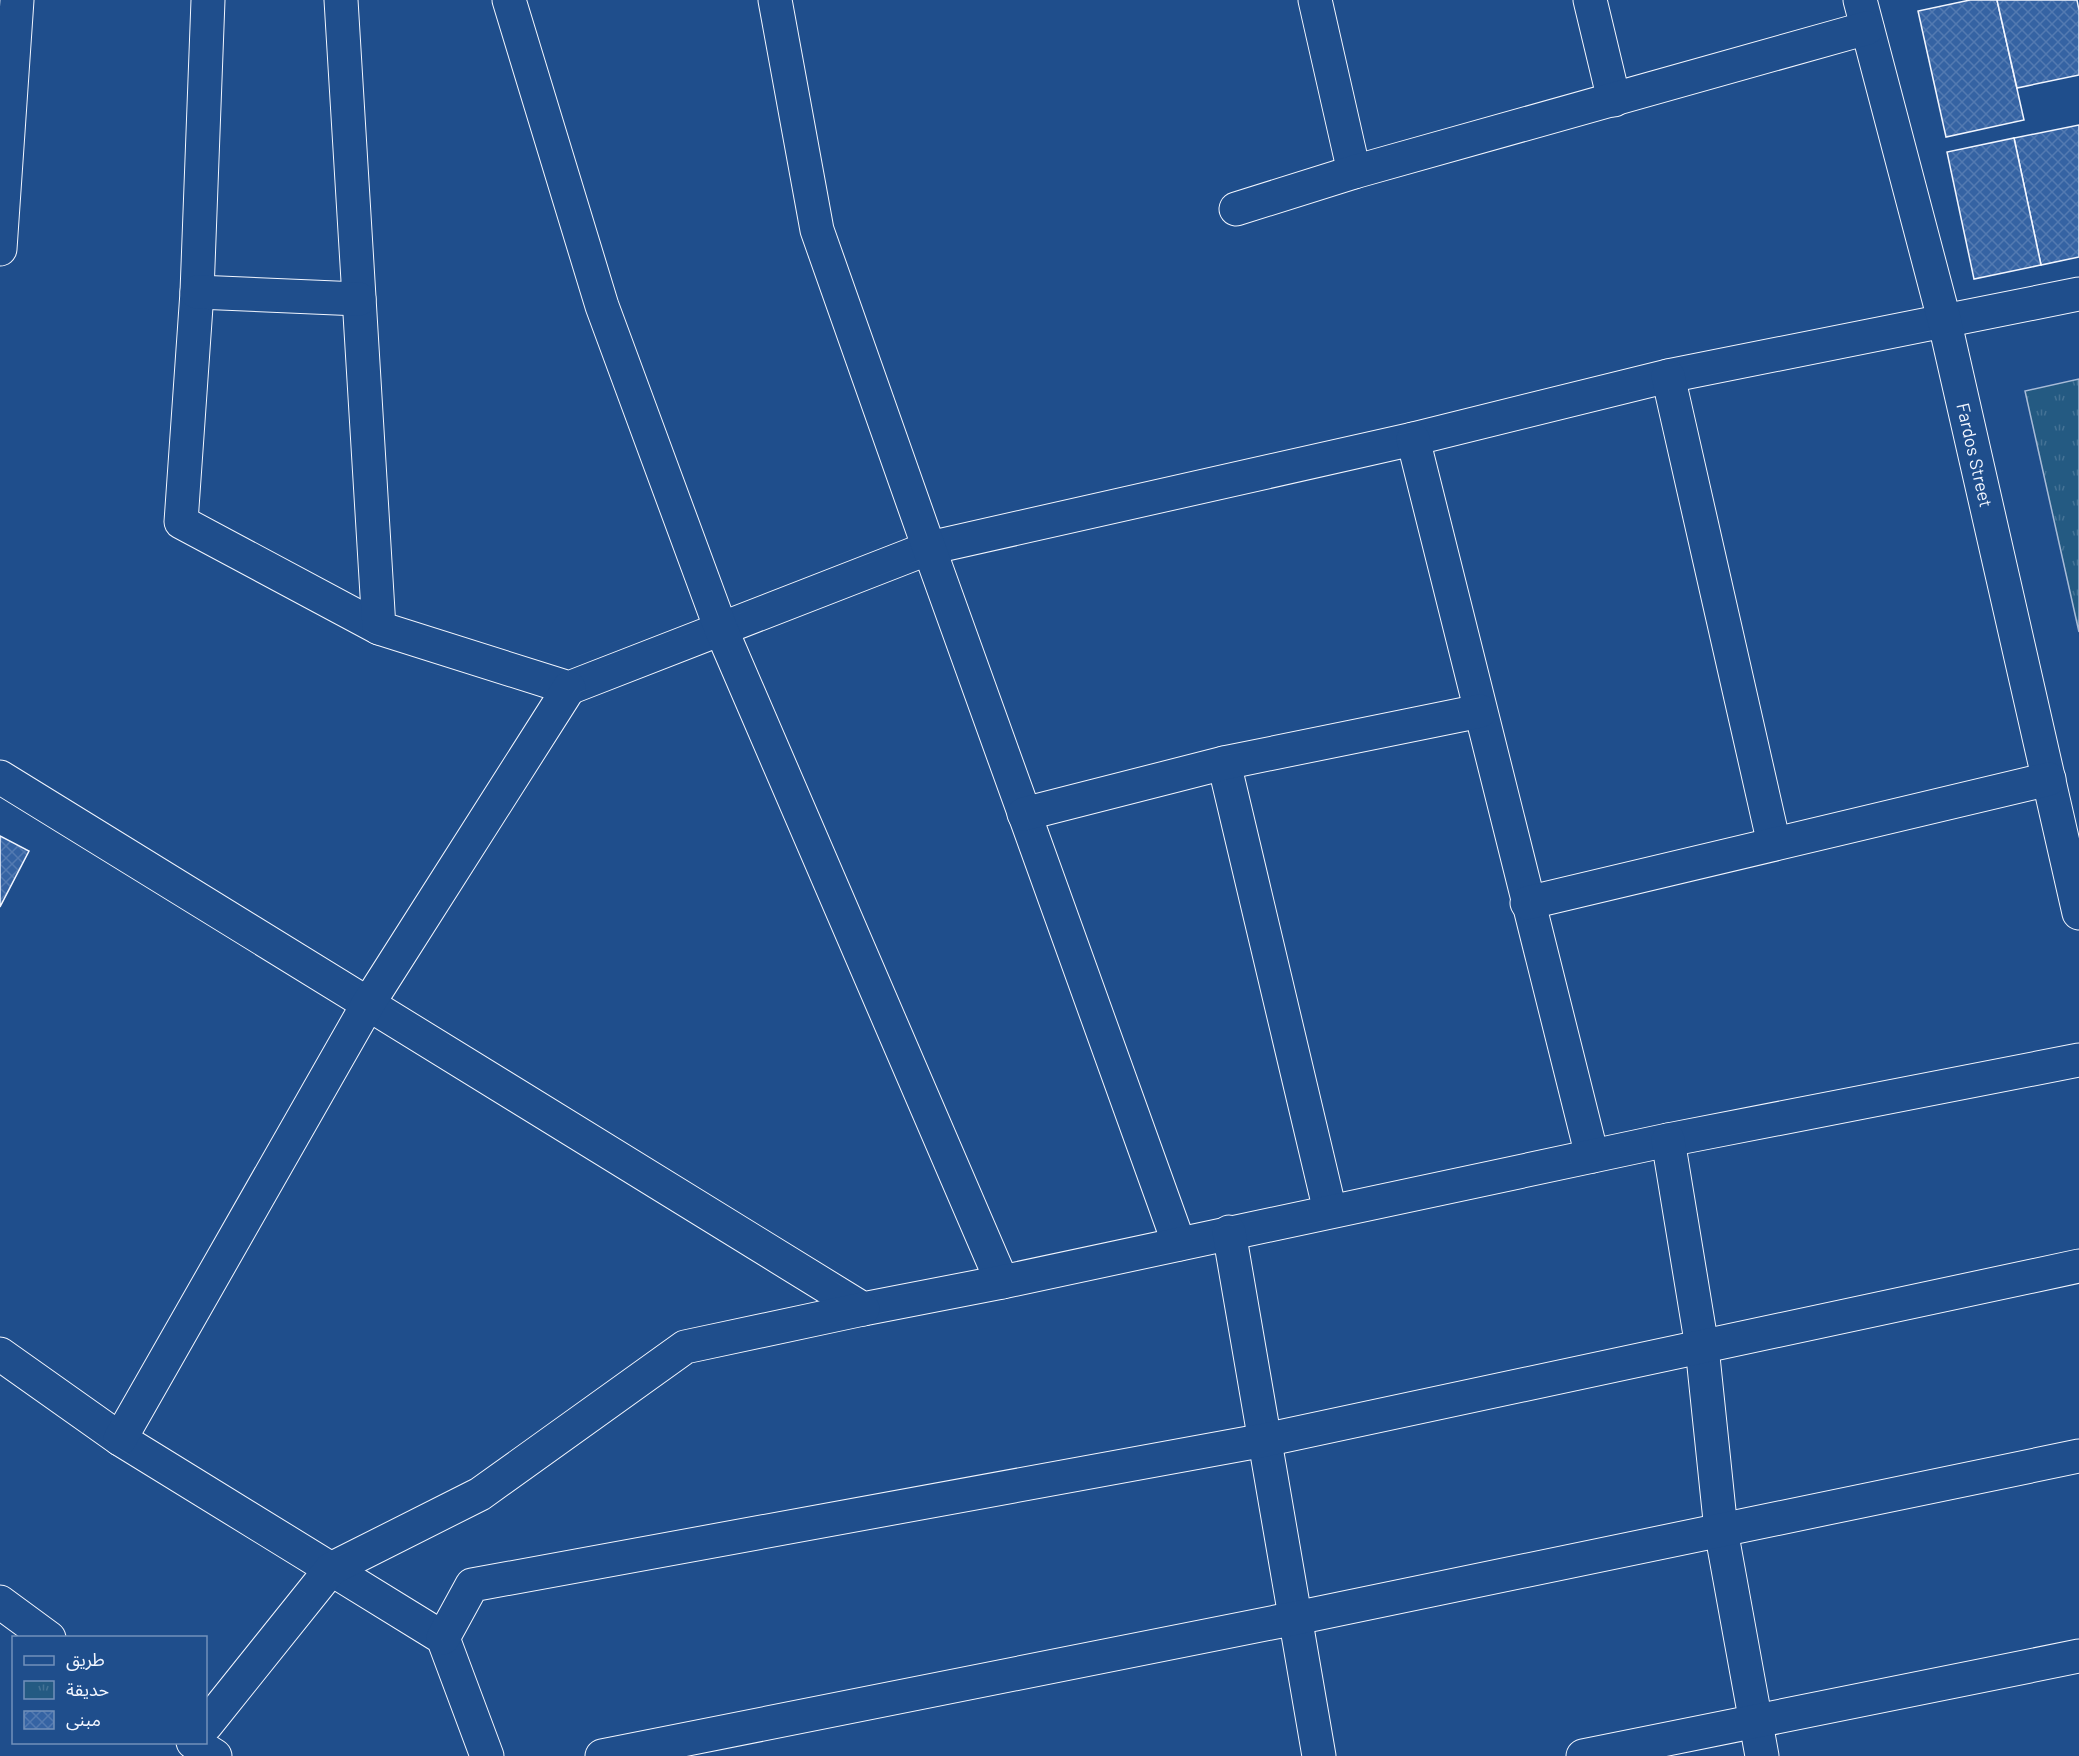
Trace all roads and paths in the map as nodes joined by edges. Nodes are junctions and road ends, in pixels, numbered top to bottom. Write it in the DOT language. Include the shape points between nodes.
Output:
graph roads {
  1 [pos="17,0"];
  2 [pos="208,0"];
  3 [pos="341,0"];
  4 [pos="509,0"];
  5 [pos="775,0"];
  6 [pos="1315,0"];
  7 [pos="1590,0"];
  8 [pos="1863,14"];
  9 [pos="1614,99"];
  10 [pos="1354,172"];
  11 [pos="1236,209"];
  12 [pos="0,249"];
  13 [pos="197,292"];
  14 [pos="2079,294"];
  15 [pos="359,298"];
  16 [pos="1944,319"];
  17 [pos="1668,376"];
  18 [pos="1413,439"];
  19 [pos="929,548"];
  20 [pos="379,628"];
  21 [pos="721,629"];
  22 [pos="569,688"];
  23 [pos="1480,711"];
  24 [pos="1224,763"];
  25 [pos="0,777"];
  26 [pos="2049,779"];
  27 [pos="1024,814"];
  28 [pos="1774,844"];
  29 [pos="1527,903"];
  30 [pos="2079,913"];
  31 [pos="368,1004"];
  32 [pos="2079,1060"];
  33 [pos="1668,1140"];
  34 [pos="1592,1156"];
  35 [pos="1330,1211"];
  36 [pos="1229,1232"];
  37 [pos="1179,1244"];
  38 [pos="2079,1266"];
  39 [pos="1002,1282"];
  40 [pos="863,1309"];
  41 [pos="1702,1347"];
  42 [pos="0,1354"];
  43 [pos="120,1439"];
  44 [pos="1265,1440"];
  45 [pos="2079,1456"];
  46 [pos="1722,1530"];
  47 [pos="331,1569"];
  48 [pos="0,1602"];
  49 [pos="1296,1618"];
  50 [pos="46,1636"];
  51 [pos="443,1638"];
  52 [pos="2079,1656"];
  53 [pos="1754,1722"];
  54 [pos="207,1724"];
  55 [pos="196,1744"];
  56 [pos="215,1756"];
  57 [pos="487,1756"];
  58 [pos="602,1756"];
  59 [pos="1319,1756"];
  60 [pos="1582,1756"];
  61 [pos="1762,1756"];
  1 -- 12 [label="street"];
  2 -- 13 [label="street"];
  3 -- 15 [label="street"];
  4 -- 21 [label="street" via="602,306"];
  5 -- 19 [label="street" via="817,230"];
  6 -- 10 [label="street"];
  7 -- 9 [label="street"];
  8 -- 9 [label="street"];
  8 -- 16 [label="street, Fardos Street"];
  9 -- 10 [label="street"];
  10 -- 11 [label="street"];
  13 -- 15 [label="street"];
  13 -- 20 [label="street" via="181,522"];
  14 -- 16 [label="street"];
  15 -- 20 [label="street"];
  16 -- 17 [label="street"];
  16 -- 26 [label="street, Fardos Street"];
  17 -- 18 [label="street"];
  17 -- 28 [label="street"];
  18 -- 19 [label="street"];
  18 -- 23 [label="street"];
  19 -- 21 [label="street"];
  19 -- 27 [label="street"];
  20 -- 22 [label="street"];
  21 -- 22 [label="street"];
  21 -- 39 [label="street"];
  22 -- 31 [label="street"];
  23 -- 24 [label="street"];
  23 -- 29 [label="street"];
  24 -- 27 [label="street"];
  24 -- 35 [label="street"];
  25 -- 31 [label="street"];
  26 -- 28 [label="street"];
  26 -- 30 [label="street, Fardos Street"];
  27 -- 37 [label="street"];
  28 -- 29 [label="street"];
  29 -- 34 [label="street"];
  31 -- 40 [label="street"];
  31 -- 43 [label="street"];
  32 -- 33 [label="street"];
  33 -- 34 [label="street"];
  33 -- 41 [label="street"];
  34 -- 35 [label="street"];
  35 -- 36 [label="street"];
  36 -- 37 [label="street"];
  36 -- 44 [label="street"];
  37 -- 39 [label="street"];
  38 -- 41 [label="street"];
  39 -- 40 [label="street"];
  40 -- 47 [label="street" via="685,1347 480,1494"];
  41 -- 44 [label="street"];
  41 -- 46 [label="street"];
  42 -- 43 [label="street"];
  43 -- 47 [label="street"];
  44 -- 49 [label="street"];
  44 -- 51 [label="street" via="472,1586"];
  45 -- 46 [label="street"];
  46 -- 49 [label="street"];
  46 -- 53 [label="street"];
  47 -- 51 [label="street"];
  47 -- 54 [label="street"];
  48 -- 50 [label="street"];
  49 -- 58 [label="street"];
  49 -- 59 [label="street"];
  51 -- 57 [label="street"];
  52 -- 53 [label="street"];
  53 -- 60 [label="street"];
  53 -- 61 [label="street"];
  55 -- 56 [label="street"];
}
